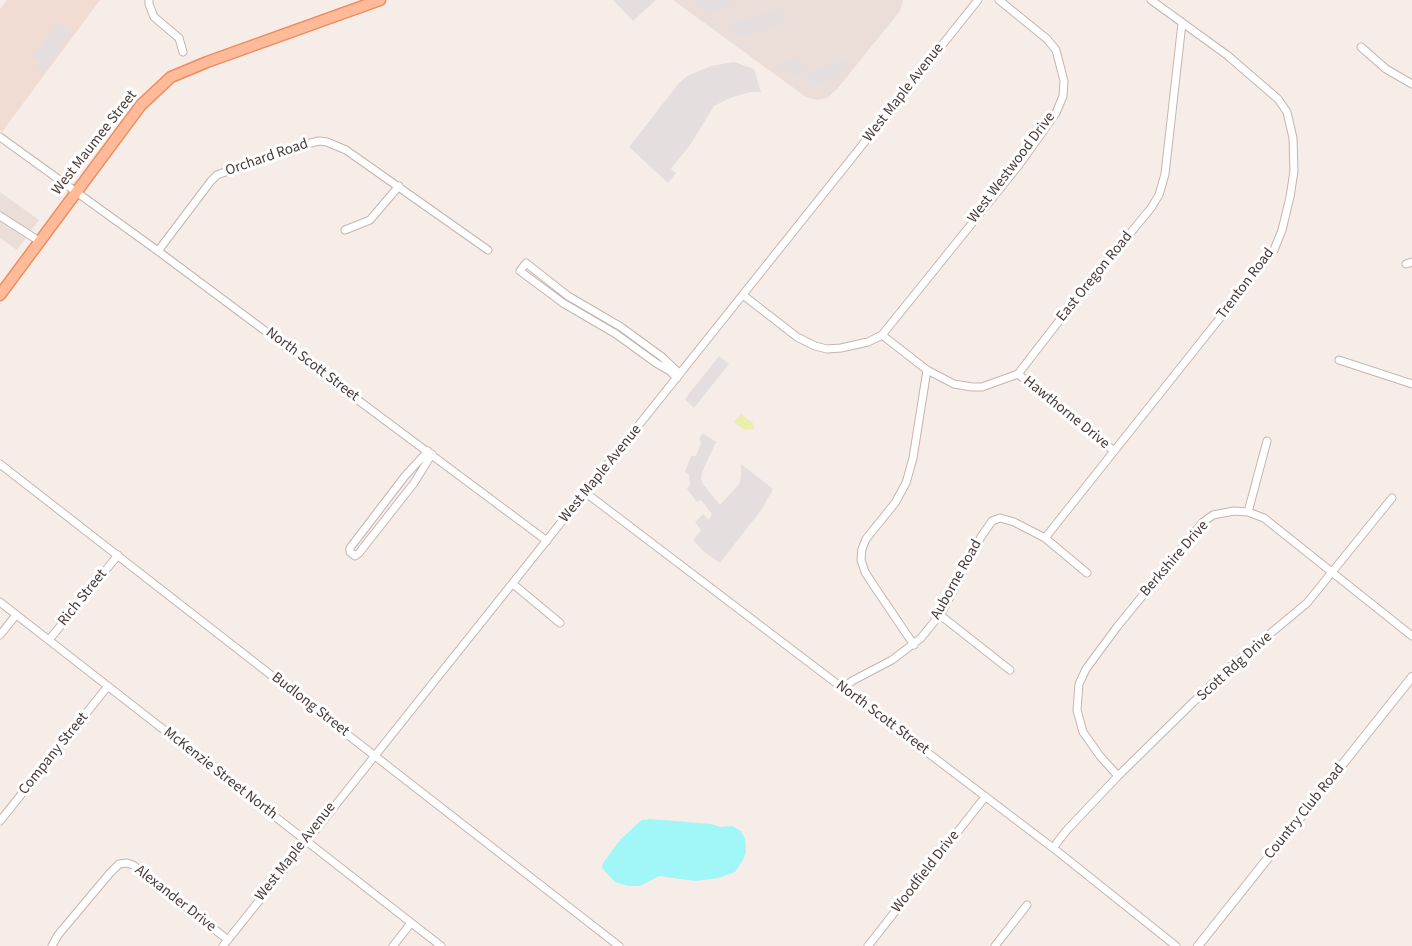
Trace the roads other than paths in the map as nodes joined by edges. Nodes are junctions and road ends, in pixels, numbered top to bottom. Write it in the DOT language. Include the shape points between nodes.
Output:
graph roads {
  1 [pos="149,0"];
  2 [pos="380,0"];
  3 [pos="978,0"];
  4 [pos="999,0"];
  5 [pos="1151,0"];
  6 [pos="1182,23"];
  7 [pos="1361,47"];
  8 [pos="183,52"];
  9 [pos="1412,84"];
  10 [pos="0,137"];
  11 [pos="399,186"];
  12 [pos="76,191"];
  13 [pos="0,216"];
  14 [pos="345,230"];
  15 [pos="39,241"];
  16 [pos="488,250"];
  17 [pos="158,251"];
  18 [pos="0,294"];
  19 [pos="743,295"];
  20 [pos="568,296"];
  21 [pos="563,303"];
  22 [pos="619,331"];
  23 [pos="882,335"];
  24 [pos="1339,360"];
  25 [pos="927,370"];
  26 [pos="1018,374"];
  27 [pos="678,376"];
  28 [pos="1412,384"];
  29 [pos="1268,441"];
  30 [pos="1114,451"];
  31 [pos="430,453"];
  32 [pos="0,464"];
  33 [pos="586,493"];
  34 [pos="1392,498"];
  35 [pos="378,511"];
  36 [pos="1248,512"];
  37 [pos="386,518"];
  38 [pos="1045,538"];
  39 [pos="547,541"];
  40 [pos="118,555"];
  41 [pos="1333,572"];
  42 [pos="1087,573"];
  43 [pos="513,584"];
  44 [pos="0,602"];
  45 [pos="16,615"];
  46 [pos="940,615"];
  47 [pos="560,623"];
  48 [pos="0,635"];
  49 [pos="1412,636"];
  50 [pos="49,640"];
  51 [pos="914,645"];
  52 [pos="1010,670"];
  53 [pos="1412,678"];
  54 [pos="108,686"];
  55 [pos="843,688"];
  56 [pos="374,754"];
  57 [pos="1118,776"];
  58 [pos="985,797"];
  59 [pos="0,821"];
  60 [pos="305,841"];
  61 [pos="1055,849"];
  62 [pos="1027,905"];
  63 [pos="411,923"];
  64 [pos="225,943"];
  65 [pos="52,946"];
  66 [pos="393,946"];
  67 [pos="441,946"];
  68 [pos="619,946"];
  69 [pos="867,946"];
  70 [pos="995,946"];
  71 [pos="1176,946"];
  72 [pos="1198,946"];
  1 -- 8 [label="street" via="154,17 179,38"];
  2 -- 12 [label="main road, West Maumee Street" via="171,77 141,105"];
  3 -- 19 [label="street, West Maple Avenue"];
  4 -- 23 [label="street, West Westwood Drive" via="1056,50 1064,81 1063,96 1018,165"];
  5 -- 6 [label="street, Trenton Road"];
  6 -- 26 [label="street, East Oregon Road" via="1166,174 1159,195"];
  6 -- 30 [label="street, Trenton Road" via="1267,88 1287,112 1294,154 1290,197 1274,250"];
  7 -- 9 [label="street" via="1386,69"];
  10 -- 12 [label="street, North Scott Street"];
  11 -- 14 [label="street" via="370,220"];
  11 -- 16 [label="street, Orchard Road"];
  11 -- 17 [label="street, Orchard Road" via="346,150 327,142 294,147 211,181"];
  12 -- 15 [label="main road, West Maumee Street"];
  12 -- 17 [label="street, North Scott Street"];
  13 -- 15 [label="street"];
  15 -- 18 [label="main road, West Maumee Street"];
  17 -- 31 [label="street, North Scott Street"];
  19 -- 23 [label="street" via="797,337 815,346 841,348"];
  19 -- 27 [label="street, West Maple Avenue"];
  20 -- 21 [label="street"];
  20 -- 21 [label="street" via="526,263 520,271"];
  20 -- 22 [label="street"];
  21 -- 22 [label="street"];
  22 -- 27 [label="street" via="662,357"];
  23 -- 25 [label="street"];
  24 -- 28 [label="street"];
  25 -- 26 [label="street" via="944,381 972,387 992,385"];
  25 -- 51 [label="street" via="906,483 866,539 861,560"];
  26 -- 30 [label="street, Hawthorne Drive"];
  27 -- 33 [label="street, West Maple Avenue"];
  29 -- 36 [label="street"];
  30 -- 38 [label="street, Trenton Road"];
  31 -- 35 [label="street"];
  31 -- 37 [label="street"];
  31 -- 39 [label="street, North Scott Street"];
  32 -- 40 [label="street, Budlong Street"];
  33 -- 39 [label="street, West Maple Avenue"];
  33 -- 55 [label="street, North Scott Street"];
  34 -- 41 [label="street, Scott Rdg Drive"];
  35 -- 37 [label="street"];
  35 -- 37 [label="street" via="350,552 355,556 359,553"];
  36 -- 41 [label="street" via="1264,518"];
  36 -- 57 [label="street, Berkshire Drive" via="1213,515 1202,523 1086,669 1077,702 1080,726"];
  38 -- 42 [label="street"];
  38 -- 46 [label="street, Auborne Road" via="1014,522 1000,518 992,521"];
  39 -- 43 [label="street, West Maple Avenue"];
  40 -- 50 [label="street, Rich Street"];
  40 -- 56 [label="street, Budlong Street"];
  41 -- 49 [label="street"];
  41 -- 57 [label="street, Scott Rdg Drive" via="1292,617 1225,671"];
  43 -- 47 [label="street"];
  43 -- 56 [label="street, West Maple Avenue"];
  44 -- 45 [label="street, McKenzie Street North"];
  45 -- 48 [label="street"];
  45 -- 50 [label="street, McKenzie Street North"];
  46 -- 51 [label="street, Auborne Road"];
  46 -- 52 [label="street"];
  50 -- 54 [label="street, McKenzie Street North"];
  51 -- 55 [label="street, Auborne Road"];
  53 -- 72 [label="street, Country Club Road"];
  54 -- 59 [label="street, Company Street"];
  54 -- 60 [label="street, McKenzie Street North"];
  55 -- 58 [label="street, North Scott Street"];
  56 -- 60 [label="street, West Maple Avenue"];
  56 -- 68 [label="street, Budlong Street"];
  57 -- 61 [label="street, Scott Rdg Drive"];
  58 -- 61 [label="street, North Scott Street"];
  58 -- 69 [label="street, Woodfield Drive"];
  60 -- 63 [label="street, McKenzie Street North"];
  60 -- 64 [label="street, West Maple Avenue"];
  61 -- 71 [label="street, North Scott Street"];
  62 -- 70 [label="street"];
  63 -- 66 [label="street"];
  63 -- 67 [label="street, McKenzie Street North"];
  64 -- 65 [label="street, Alexander Drive" via="127,863 119,864 110,873"];
}
